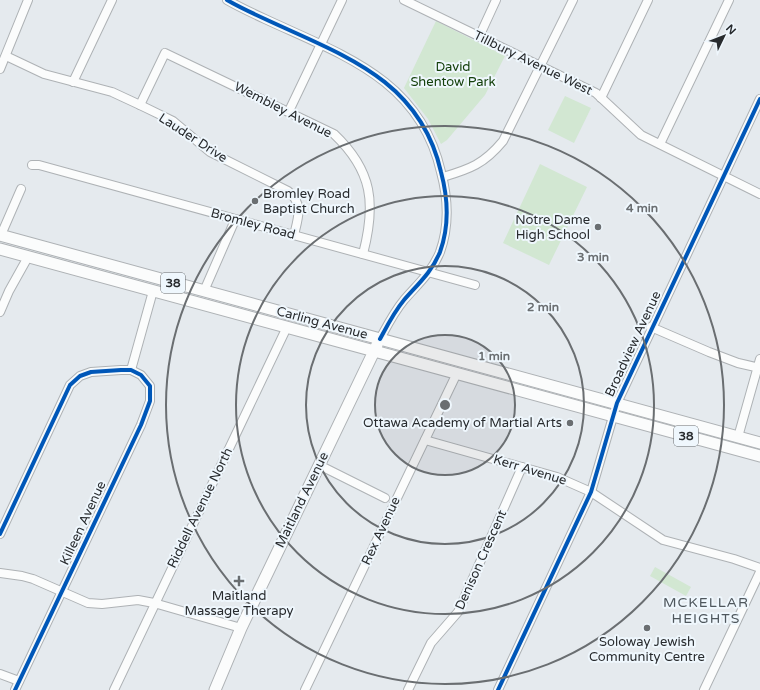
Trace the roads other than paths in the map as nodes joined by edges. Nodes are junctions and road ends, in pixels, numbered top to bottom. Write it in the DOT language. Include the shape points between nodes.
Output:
graph roads {
  1 [pos="28,0"];
  2 [pos="112,0"];
  3 [pos="227,0"];
  4 [pos="342,0"];
  5 [pos="404,0"];
  6 [pos="496,0"];
  7 [pos="573,0"];
  8 [pos="648,0"];
  9 [pos="729,0"];
  10 [pos="416,3"];
  11 [pos="478,37"];
  12 [pos="320,45"];
  13 [pos="6,56"];
  14 [pos="542,66"];
  15 [pos="0,69"];
  16 [pos="73,82"];
  17 [pos="601,98"];
  18 [pos="760,99"];
  19 [pos="140,105"];
  20 [pos="289,111"];
  21 [pos="660,144"];
  22 [pos="32,164"];
  23 [pos="724,175"];
  24 [pos="443,177"];
  25 [pos="21,189"];
  26 [pos="760,194"];
  27 [pos="235,220"];
  28 [pos="0,235"];
  29 [pos="294,235"];
  30 [pos="0,249"];
  31 [pos="363,254"];
  32 [pos="28,257"];
  33 [pos="428,273"];
  34 [pos="475,285"];
  35 [pos="153,291"];
  36 [pos="204,291"];
  37 [pos="0,312"];
  38 [pos="287,327"];
  39 [pos="651,327"];
  40 [pos="380,339"];
  41 [pos="375,350"];
  42 [pos="759,365"];
  43 [pos="131,370"];
  44 [pos="457,373"];
  45 [pos="617,403"];
  46 [pos="613,416"];
  47 [pos="738,437"];
  48 [pos="425,440"];
  49 [pos="760,443"];
  50 [pos="760,456"];
  51 [pos="319,465"];
  52 [pos="522,467"];
  53 [pos="591,492"];
  54 [pos="385,498"];
  55 [pos="0,534"];
  56 [pos="760,568"];
  57 [pos="760,572"];
  58 [pos="0,573"];
  59 [pos="62,592"];
  60 [pos="154,603"];
  61 [pos="241,628"];
  62 [pos="225,662"];
  63 [pos="0,674"];
  64 [pos="19,681"];
  65 [pos="15,690"];
  66 [pos="114,690"];
  67 [pos="208,690"];
  68 [pos="215,690"];
  69 [pos="305,690"];
  70 [pos="408,690"];
  71 [pos="498,690"];
  72 [pos="704,690"];
  1 -- 13 [label="street" via="16,25"];
  2 -- 16 [label="street"];
  3 -- 12 [label="street"];
  4 -- 12 [label="street"];
  5 -- 10 [label="street, Tillbury Avenue West"];
  6 -- 11 [label="street"];
  7 -- 14 [label="street"];
  8 -- 17 [label="street"];
  9 -- 21 [label="street"];
  10 -- 11 [label="street, Tillbury Avenue West"];
  11 -- 14 [label="street, Tillbury Avenue West"];
  12 -- 20 [label="street"];
  12 -- 24 [label="street" via="382,78 406,102 418,117 435,149"];
  13 -- 15 [label="street"];
  13 -- 16 [label="street, Lauder Drive" via="44,74"];
  14 -- 17 [label="street, Tillbury Avenue West" via="596,93"];
  14 -- 24 [label="street" via="526,92 503,141 494,152 478,165"];
  16 -- 19 [label="street, Lauder Drive" via="112,92"];
  17 -- 21 [label="street, Tillbury Avenue West" via="641,135"];
  18 -- 23 [label="street, Broadview Avenue"];
  19 -- 20 [label="street, Wembley Avenue" via="165,53"];
  19 -- 29 [label="street, Lauder Drive" via="173,121 210,152 296,197 299,210"];
  20 -- 31 [label="street, Wembley Avenue" via="334,134 360,165 366,178 370,205"];
  21 -- 23 [label="street, Tillbury Avenue West"];
  22 -- 27 [label="street, Bromley Road"];
  23 -- 26 [label="street, Tillbury Avenue West"];
  23 -- 39 [label="street, Broadview Avenue"];
  24 -- 33 [label="street" via="447,215 445,236"];
  25 -- 28 [label="street"];
  27 -- 29 [label="street, Bromley Road"];
  27 -- 36 [label="street"];
  28 -- 36 [label="main road, Carling Avenue / 38"];
  29 -- 31 [label="street, Bromley Road"];
  30 -- 32 [label="main road, Carling Avenue / 38"];
  31 -- 33 [label="street, Bromley Road"];
  32 -- 35 [label="main road, Carling Avenue / 38"];
  32 -- 37 [label="street"];
  33 -- 34 [label="street, Bromley Road"];
  33 -- 40 [label="street" via="403,302"];
  35 -- 38 [label="main road, Carling Avenue / 38"];
  35 -- 43 [label="street"];
  36 -- 40 [label="main road, Carling Avenue / 38"];
  38 -- 41 [label="main road, Carling Avenue / 38"];
  38 -- 60 [label="street, Riddell Avenue North"];
  39 -- 42 [label="street" via="738,363"];
  39 -- 45 [label="street, Broadview Avenue"];
  40 -- 41 [label="main road, Maitland Avenue"];
  40 -- 45 [label="main road, Carling Avenue / 38"];
  41 -- 44 [label="main road, Carling Avenue / 38"];
  41 -- 51 [label="main road, Maitland Avenue"];
  42 -- 47 [label="street"];
  43 -- 55 [label="street" via="91,372 80,376 70,385"];
  43 -- 59 [label="street, Killeen Avenue" via="150,386 150,401"];
  44 -- 46 [label="main road, Carling Avenue / 38"];
  44 -- 48 [label="street, Rex Avenue"];
  45 -- 46 [label="street, Broadview Avenue"];
  45 -- 47 [label="main road, Carling Avenue / 38"];
  46 -- 50 [label="main road, Carling Avenue / 38"];
  46 -- 53 [label="street, Broadview Avenue"];
  47 -- 49 [label="main road, Carling Avenue / 38"];
  48 -- 52 [label="street, Kerr Avenue"];
  48 -- 69 [label="street, Rex Avenue"];
  51 -- 54 [label="street"];
  51 -- 61 [label="main road, Maitland Avenue"];
  52 -- 53 [label="street, Kerr Avenue" via="557,476"];
  52 -- 70 [label="street, Denison Crescent" via="458,612 432,643"];
  53 -- 56 [label="street, Kerr Avenue" via="663,540"];
  53 -- 71 [label="street, Broadview Avenue"];
  57 -- 72 [label="street"];
  58 -- 59 [label="street" via="22,576"];
  59 -- 60 [label="street" via="88,603 138,600"];
  59 -- 64 [label="street, Killeen Avenue"];
  60 -- 61 [label="street"];
  60 -- 66 [label="street, Riddell Avenue North"];
  61 -- 62 [label="main road, Maitland Avenue"];
  62 -- 67 [label="main road, Maitland Avenue"];
  62 -- 68 [label="main road, Maitland Avenue"];
  63 -- 64 [label="street"];
  64 -- 65 [label="street, Killeen Avenue"];
}
